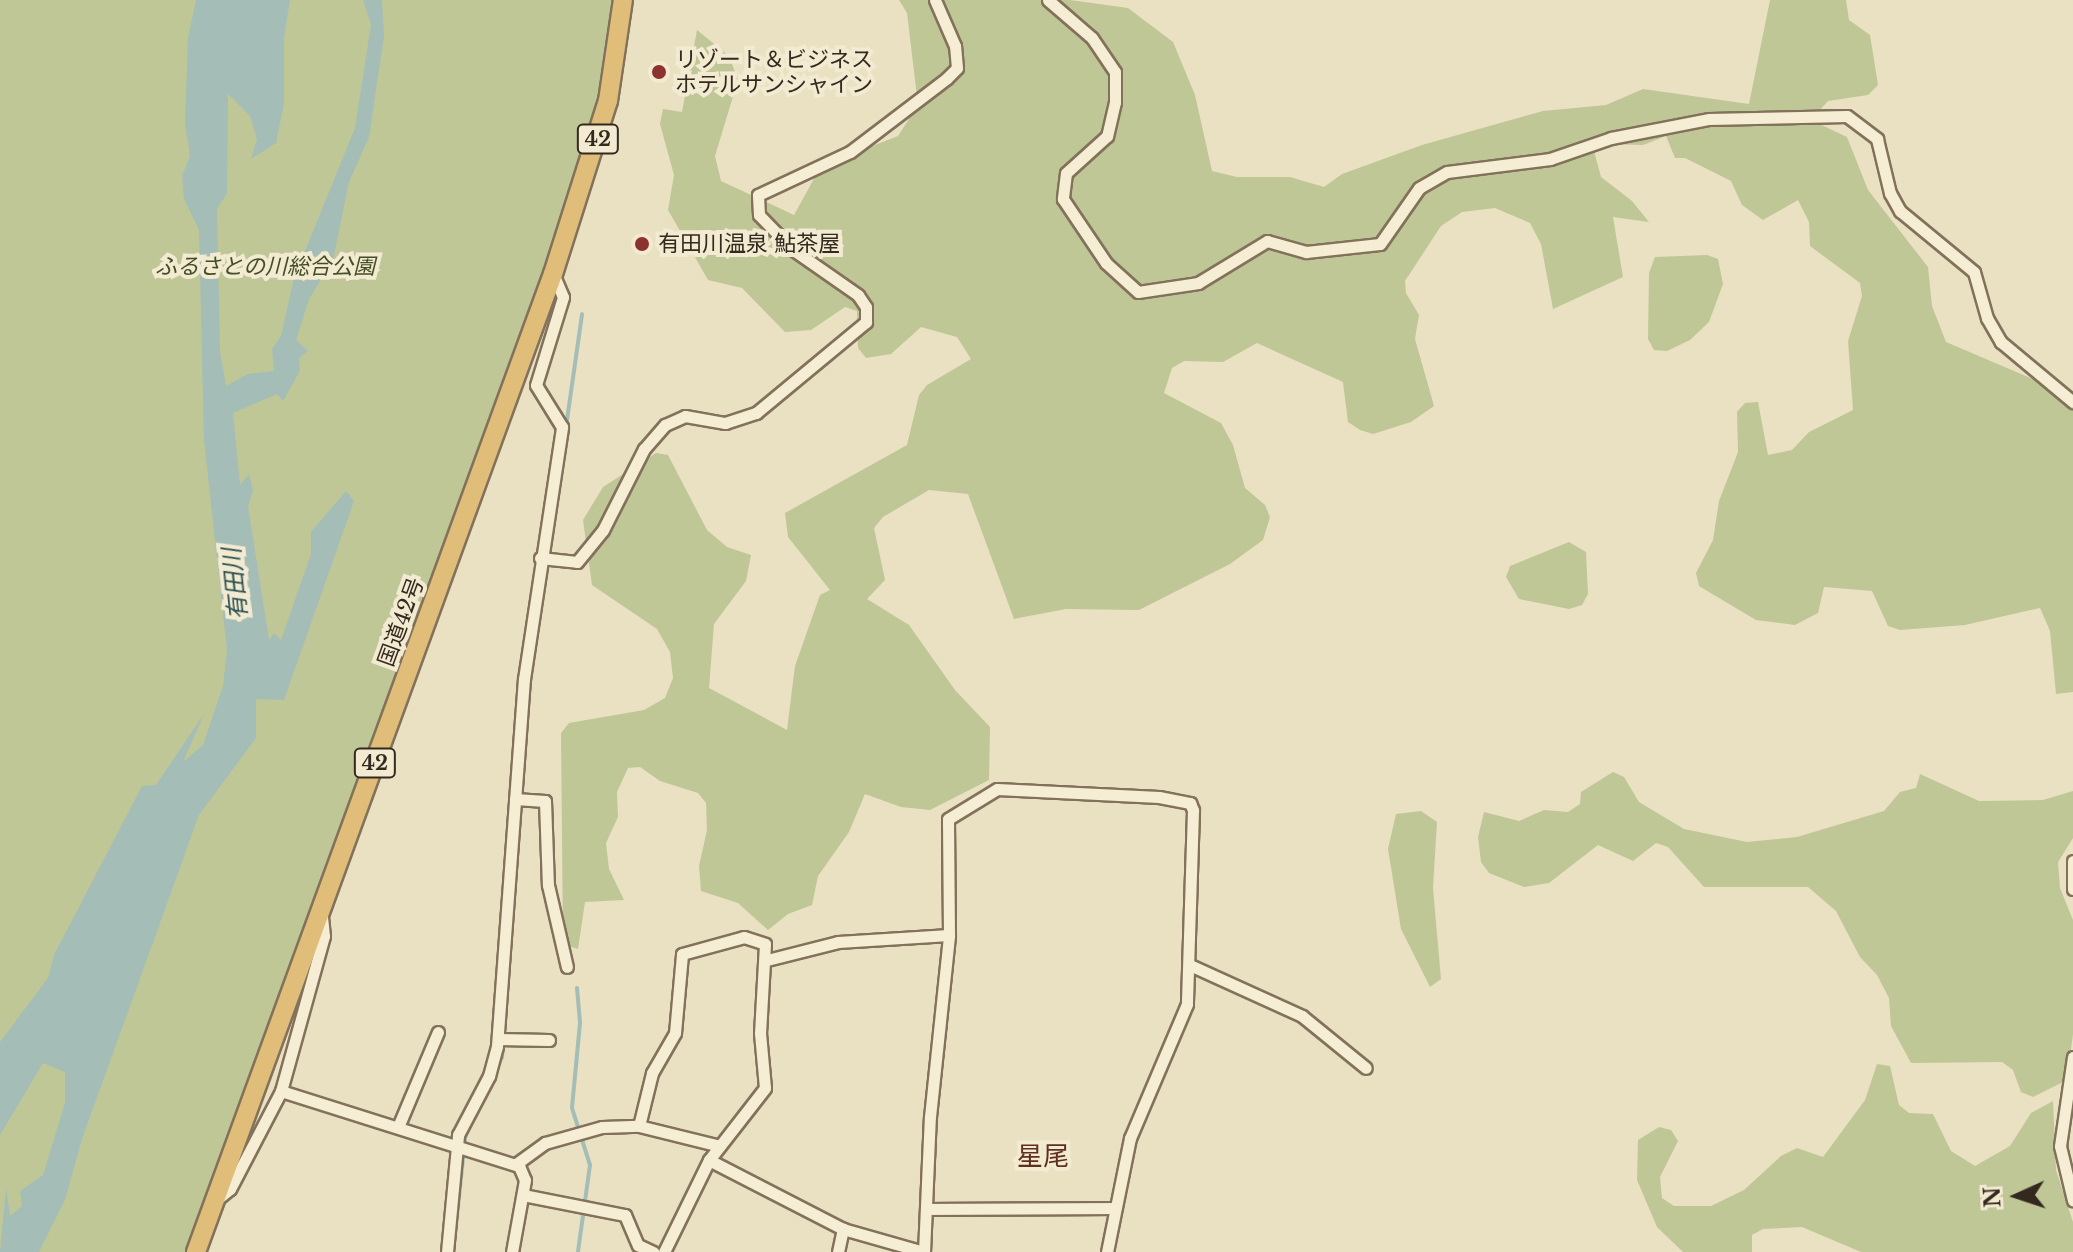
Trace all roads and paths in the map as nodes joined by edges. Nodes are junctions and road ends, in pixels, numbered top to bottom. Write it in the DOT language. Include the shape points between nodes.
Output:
graph roads {
  1 [pos="623,0"];
  2 [pos="935,0"];
  3 [pos="1048,0"];
  4 [pos="553,274"];
  5 [pos="2073,402"];
  6 [pos="540,558"];
  7 [pos="515,799"];
  8 [pos="2073,861"];
  9 [pos="2073,889"];
  10 [pos="321,909"];
  11 [pos="949,935"];
  12 [pos="767,960"];
  13 [pos="1192,966"];
  14 [pos="567,967"];
  15 [pos="438,1032"];
  16 [pos="498,1039"];
  17 [pos="549,1040"];
  18 [pos="2073,1057"];
  19 [pos="1366,1068"];
  20 [pos="281,1091"];
  21 [pos="639,1126"];
  22 [pos="398,1127"];
  23 [pos="457,1146"];
  24 [pos="720,1146"];
  25 [pos="709,1160"];
  26 [pos="516,1164"];
  27 [pos="523,1195"];
  28 [pos="2073,1200"];
  29 [pos="215,1201"];
  30 [pos="1114,1208"];
  31 [pos="926,1209"];
  32 [pos="843,1229"];
  33 [pos="196,1252"];
  34 [pos="447,1252"];
  35 [pos="512,1252"];
  36 [pos="653,1252"];
  37 [pos="664,1252"];
  38 [pos="838,1252"];
  39 [pos="924,1252"];
  40 [pos="1107,1252"];
  1 -- 4 [label="highway, 国道42号 / 42" via="608,101"];
  2 -- 6 [label="street" via="955,46 957,68 850,152 758,195 759,215 792,249 858,295 866,307 866,322 756,413 725,423 685,416 665,425 644,449 603,530 577,562"];
  3 -- 5 [label="street" via="1092,38 1115,72 1107,136 1066,173 1063,199 1106,263 1138,292 1198,283 1267,241 1306,252 1380,244 1419,188 1447,172 1550,159 1611,138 1709,119 1847,116 1877,139 1890,193 1900,211 1974,272 1987,318 2001,342"];
  4 -- 6 [label="street" via="563,297 536,385 562,427"];
  4 -- 10 [label="highway, 国道42号 / 42"];
  6 -- 7 [label="street"];
  7 -- 14 [label="street" via="545,801 548,885"];
  7 -- 16 [label="street"];
  8 -- 9 [label="street"];
  10 -- 20 [label="street" via="324,936"];
  10 -- 29 [label="highway, 国道42号 / 42"];
  11 -- 12 [label="street" via="838,942"];
  11 -- 13 [label="street" via="946,828 960,808 997,789 1179,799 1193,810"];
  11 -- 31 [label="street"];
  12 -- 21 [label="street" via="765,944 750,938 682,954 675,1033 652,1073"];
  12 -- 24 [label="street" via="760,1033 765,1088"];
  13 -- 19 [label="street" via="1302,1016"];
  13 -- 30 [label="street" via="1187,1004 1130,1138"];
  15 -- 22 [label="street"];
  16 -- 17 [label="street"];
  16 -- 23 [label="street" via="489,1076 466,1112"];
  18 -- 28 [label="street" via="2060,1146"];
  20 -- 22 [label="street"];
  20 -- 29 [label="street" via="230,1189"];
  21 -- 24 [label="street"];
  21 -- 26 [label="street" via="602,1127 556,1138"];
  22 -- 23 [label="street"];
  23 -- 26 [label="street"];
  23 -- 34 [label="street"];
  24 -- 25 [label="street"];
  25 -- 32 [label="street"];
  25 -- 37 [label="street"];
  26 -- 27 [label="street" via="524,1174"];
  27 -- 35 [label="street"];
  27 -- 36 [label="street" via="625,1215 638,1245"];
  29 -- 33 [label="highway, 国道42号 / 42"];
  30 -- 31 [label="street"];
  30 -- 40 [label="street"];
  31 -- 39 [label="street"];
  32 -- 38 [label="street"];
  32 -- 39 [label="street"];
}
